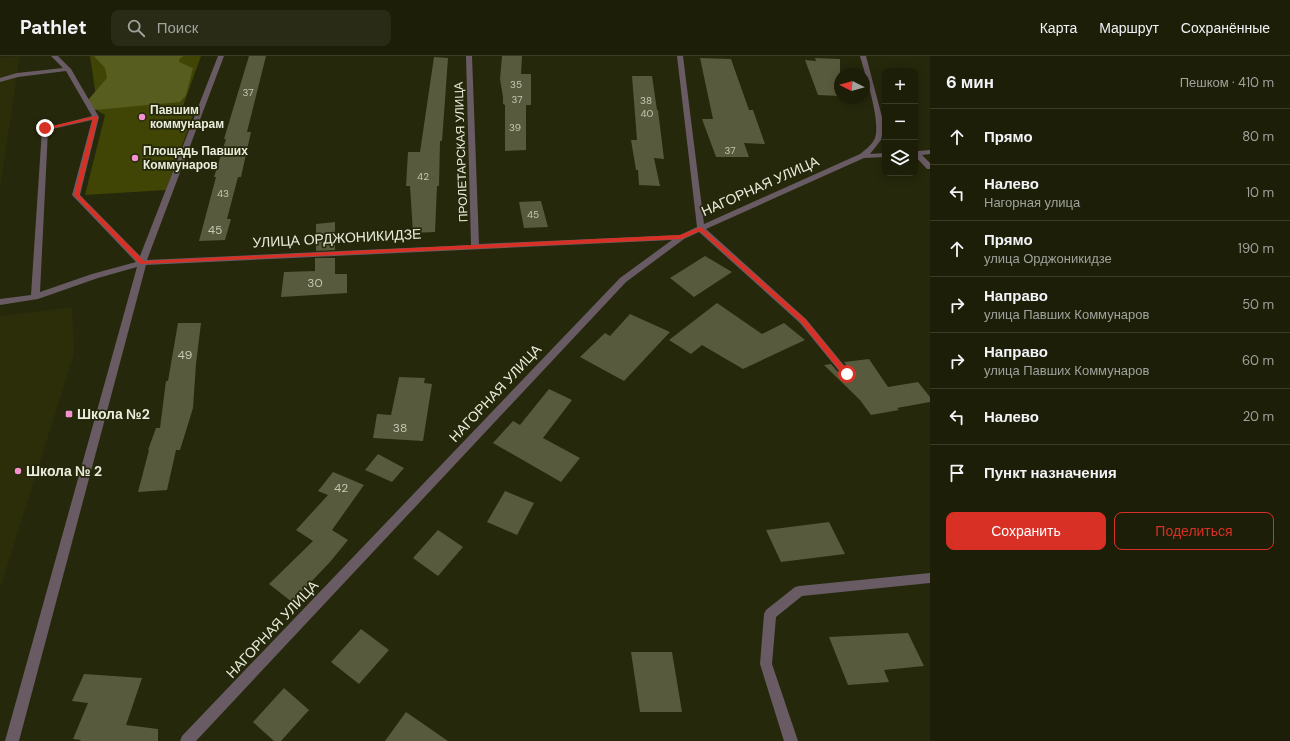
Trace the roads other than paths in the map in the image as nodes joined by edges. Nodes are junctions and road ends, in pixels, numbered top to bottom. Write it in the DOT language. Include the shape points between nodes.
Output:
graph roads {
  1 [pos="54,56"];
  2 [pos="221,56"];
  3 [pos="469,56"];
  4 [pos="680,56"];
  5 [pos="863,56"];
  6 [pos="68,69"];
  7 [pos="0,80"];
  8 [pos="96,117"];
  9 [pos="879,118"];
  10 [pos="882,121"];
  11 [pos="930,152"];
  12 [pos="918,153"];
  13 [pos="882,155"];
  14 [pos="918,155"];
  15 [pos="863,156"];
  16 [pos="930,166"];
  17 [pos="701,229"];
  18 [pos="681,237"];
  19 [pos="475,247"];
  20 [pos="142,263"];
  21 [pos="35,297"];
  22 [pos="0,302"];
  23 [pos="847,374"];
  24 [pos="930,578"];
  25 [pos="12,741"];
  26 [pos="187,741"];
  27 [pos="791,741"];
  1 -- 6 [label="street"];
  2 -- 20 [label="street"];
  3 -- 19 [label="street, ПРОЛЕТАРСКАЯ УЛИЦА"];
  4 -- 17 [label="street"];
  5 -- 9 [label="street"];
  6 -- 7 [label="street" via="17,75"];
  6 -- 8 [label="street"];
  8 -- 20 [label="street" via="76,195"];
  8 -- 21 [label="street" via="45,128"];
  9 -- 10 [label="street"];
  9 -- 15 [label="street" via="880,138"];
  11 -- 12 [label="street"];
  13 -- 15 [label="street, НАГОРНАЯ УЛИЦА"];
  14 -- 16 [label="street"];
  15 -- 17 [label="street, НАГОРНАЯ УЛИЦА"];
  17 -- 18 [label="street, НАГОРНАЯ УЛИЦА"];
  17 -- 23 [label="street" via="803,321"];
  18 -- 19 [label="street, УЛИЦА ОРДЖОНИКИДЗЕ"];
  18 -- 26 [label="street, НАГОРНАЯ УЛИЦА" via="623,280"];
  19 -- 20 [label="street, УЛИЦА ОРДЖОНИКИДЗЕ"];
  20 -- 21 [label="street, УЛИЦА ОРДЖОНИКИДЗЕ"];
  20 -- 25 [label="street"];
  21 -- 22 [label="street, УЛИЦА ОРДЖОНИКИДЗЕ"];
  24 -- 27 [label="street" via="799,592 770,614 766,664"];
}
